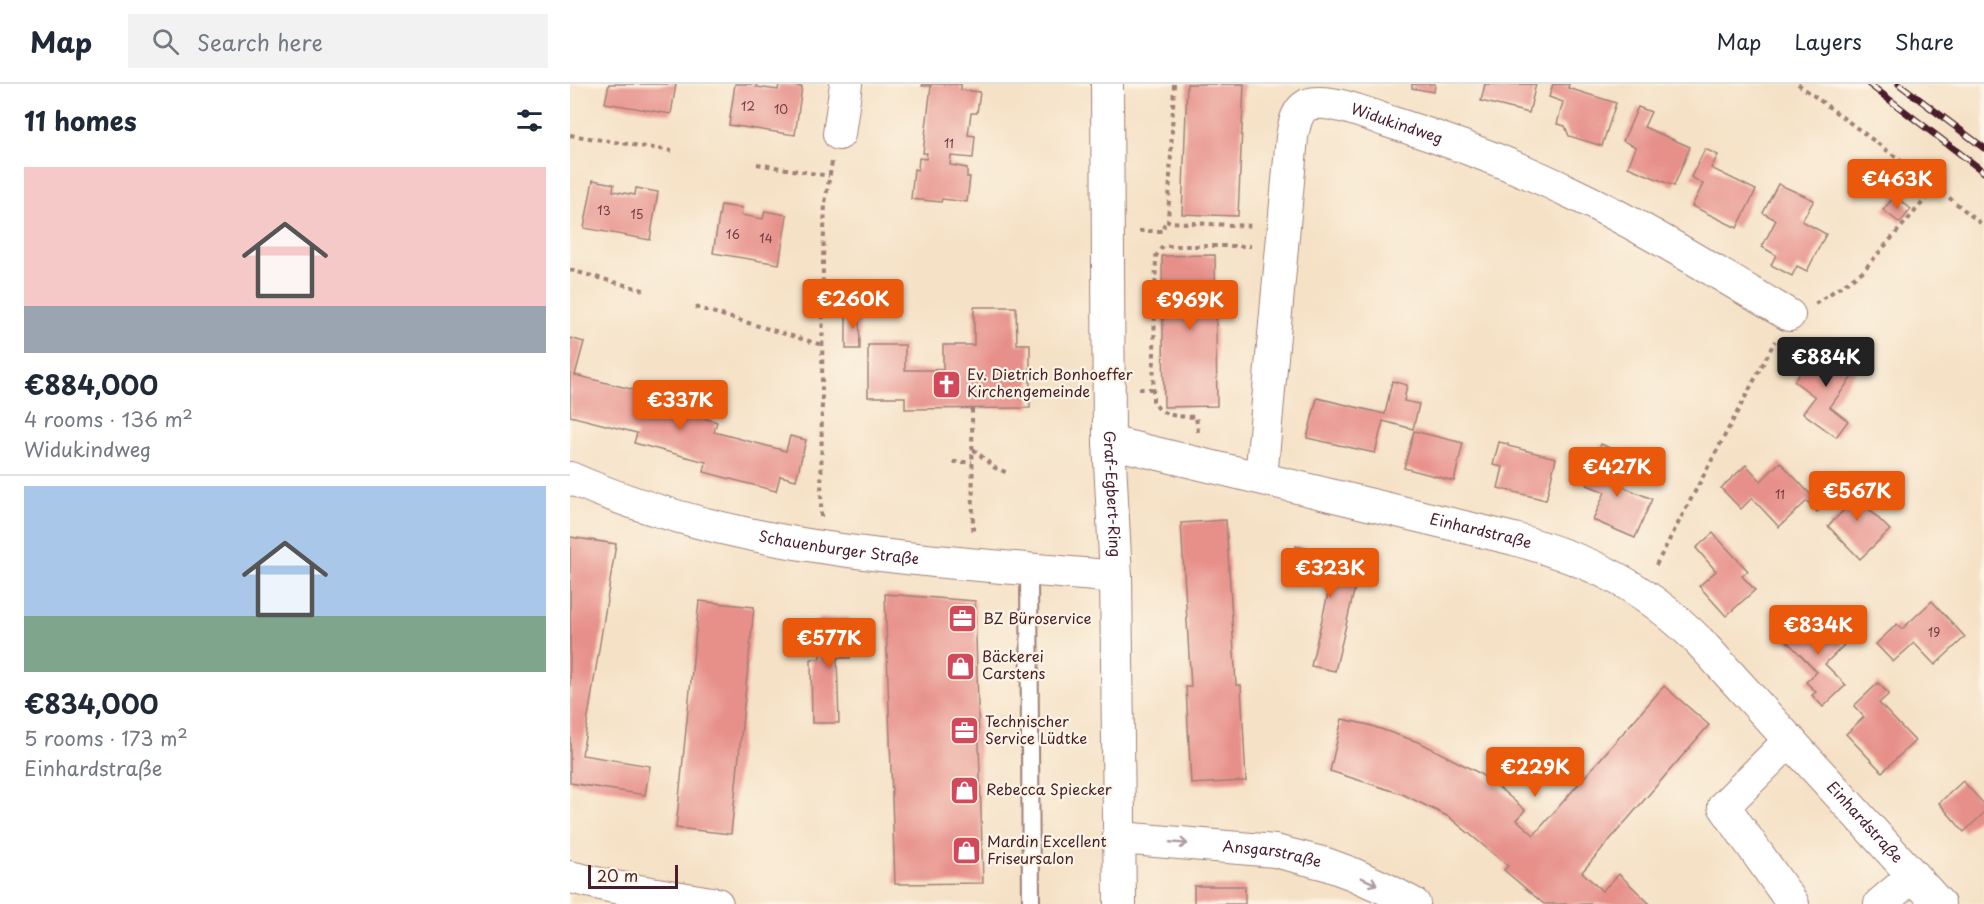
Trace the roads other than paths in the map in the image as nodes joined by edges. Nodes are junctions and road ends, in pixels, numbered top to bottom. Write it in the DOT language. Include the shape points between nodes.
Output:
graph roads {
  1 [pos="846,84"];
  2 [pos="1107,84"];
  3 [pos="839,134"];
  4 [pos="1789,315"];
  5 [pos="1109,442"];
  6 [pos="570,478"];
  7 [pos="1261,478"];
  8 [pos="1029,569"];
  9 [pos="1116,577"];
  10 [pos="1790,740"];
  11 [pos="1120,838"];
  12 [pos="1913,876"];
  13 [pos="570,877"];
  14 [pos="717,904"];
  15 [pos="1031,904"];
  16 [pos="1120,904"];
  17 [pos="1414,904"];
  18 [pos="1793,904"];
  19 [pos="1880,904"];
  20 [pos="1939,904"];
  1 -- 3 [label="street"];
  2 -- 5 [label="street, Graf-Egbert-Ring"];
  4 -- 7 [label="street, Widukindweg" via="1574,194 1453,142 1330,104 1307,105 1299,111 1292,137"];
  5 -- 7 [label="street, Einhardstraße"];
  5 -- 9 [label="street, Graf-Egbert-Ring"];
  6 -- 8 [label="street, Schauenburger Straße" via="652,509 765,539 878,556"];
  7 -- 10 [label="street, Einhardstraße" via="1550,549 1617,577 1679,621"];
  8 -- 9 [label="street, Schauenburger Straße"];
  8 -- 15 [label="lane"];
  9 -- 11 [label="street, Graf-Egbert-Ring"];
  10 -- 12 [label="street, Einhardstraße"];
  10 -- 18 [label="street" via="1724,806"];
  11 -- 16 [label="street, Graf-Egbert-Ring"];
  11 -- 17 [label="street, Ansgarstraße, one-way" via="1275,851 1353,874"];
  12 -- 19 [label="street"];
  12 -- 20 [label="street, Einhardstraße"];
  13 -- 14 [label="street"];
}
